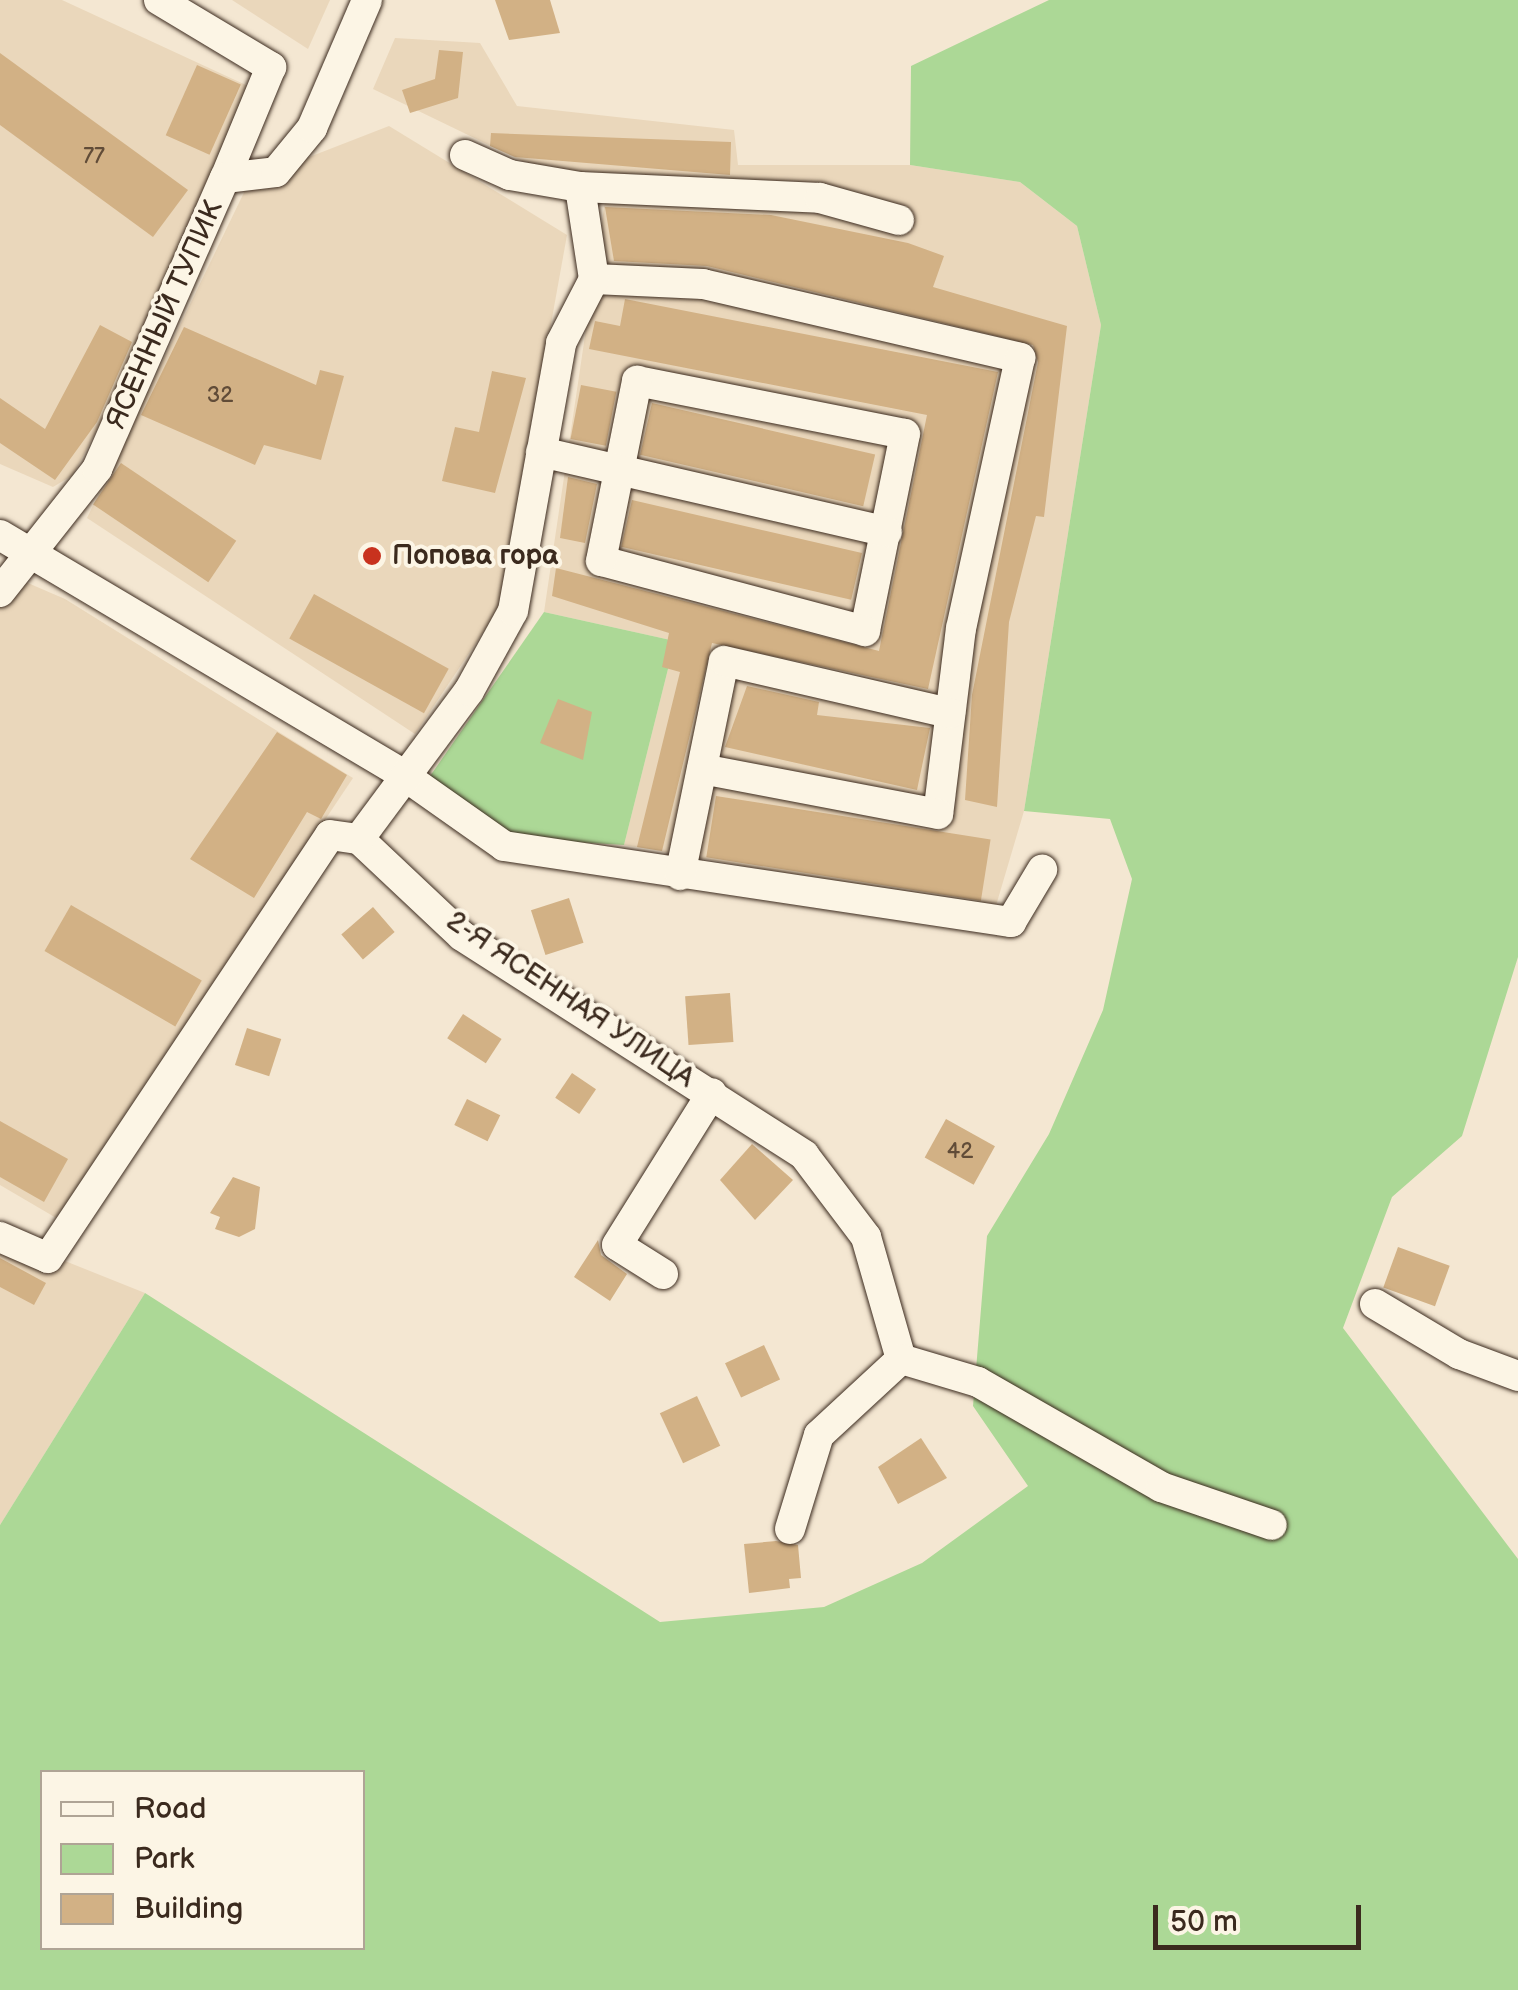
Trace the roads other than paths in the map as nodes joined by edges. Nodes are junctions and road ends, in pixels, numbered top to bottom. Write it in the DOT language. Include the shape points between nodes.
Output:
graph roads {
  1 [pos="159,0"];
  2 [pos="367,0"];
  3 [pos="465,155"];
  4 [pos="225,178"];
  5 [pos="580,187"];
  6 [pos="899,220"];
  7 [pos="594,279"];
  8 [pos="542,452"];
  9 [pos="617,469"];
  10 [pos="887,532"];
  11 [pos="0,535"];
  12 [pos="27,551"];
  13 [pos="0,592"];
  14 [pos="950,713"];
  15 [pos="702,769"];
  16 [pos="402,774"];
  17 [pos="359,839"];
  18 [pos="1042,870"];
  19 [pos="680,875"];
  20 [pos="712,1093"];
  21 [pos="0,1237"];
  22 [pos="663,1274"];
  23 [pos="1376,1304"];
  24 [pos="901,1359"];
  25 [pos="1518,1376"];
  26 [pos="1272,1525"];
  27 [pos="790,1529"];
  1 -- 4 [label="street" via="271,67"];
  2 -- 4 [label="street, ЯСЕННЫЙ ТУПИК" via="312,128 276,172"];
  3 -- 5 [label="street" via="510,175"];
  4 -- 12 [label="street, ЯСЕННЫЙ ТУПИК" via="97,468"];
  5 -- 6 [label="street" via="820,198"];
  5 -- 7 [label="street"];
  7 -- 8 [label="street" via="561,343"];
  7 -- 14 [label="street" via="703,284 1020,358"];
  8 -- 9 [label="street"];
  8 -- 16 [label="street" via="514,611 468,691"];
  9 -- 10 [label="street"];
  9 -- 10 [label="street" via="637,381 905,434"];
  9 -- 10 [label="street" via="600,561 865,631"];
  11 -- 12 [label="street"];
  12 -- 13 [label="street, ЯСЕННЫЙ ТУПИК"];
  12 -- 16 [label="street"];
  14 -- 15 [label="street" via="938,814"];
  14 -- 15 [label="street" via="724,661"];
  15 -- 19 [label="street"];
  16 -- 17 [label="street"];
  16 -- 19 [label="street" via="504,846"];
  17 -- 20 [label="street, 2-Я ЯСЕННАЯ УЛИЦА" via="462,936"];
  17 -- 21 [label="street" via="330,836 48,1258"];
  18 -- 19 [label="street" via="1011,922"];
  20 -- 22 [label="street" via="617,1245"];
  20 -- 24 [label="street, 2-Я ЯСЕННАЯ УЛИЦА" via="768,1126 834,1190 866,1238"];
  23 -- 25 [label="street" via="1458,1354"];
  24 -- 26 [label="street" via="978,1382 1161,1487"];
  24 -- 27 [label="street" via="819,1435"];
}
